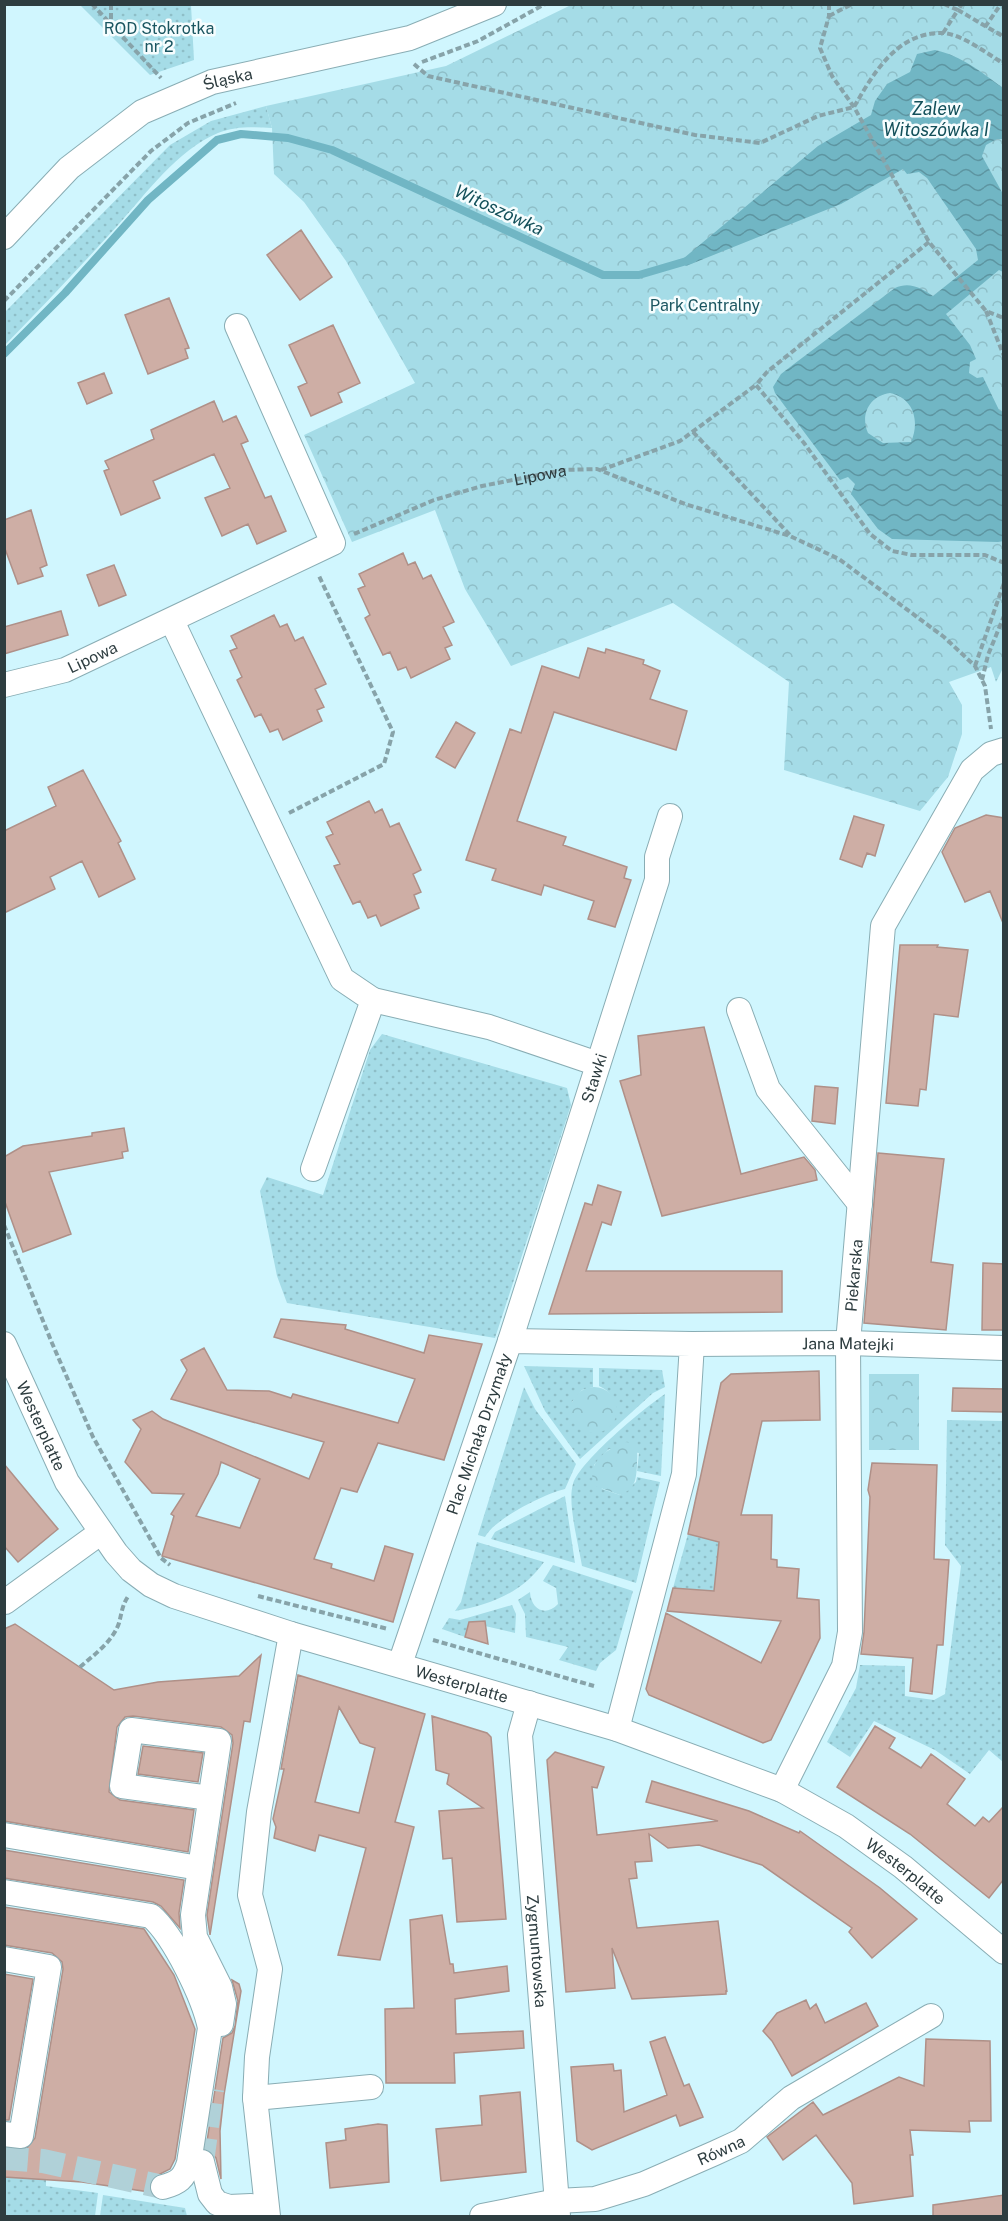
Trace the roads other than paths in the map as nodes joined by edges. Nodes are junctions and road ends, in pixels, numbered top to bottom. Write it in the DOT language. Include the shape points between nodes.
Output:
graph roads {
  1 [pos="494,4"];
  2 [pos="4,237"];
  3 [pos="237,326"];
  4 [pos="172,621"];
  5 [pos="4,685"];
  6 [pos="998,752"];
  7 [pos="670,816"];
  8 [pos="373,1000"];
  9 [pos="739,1010"];
  10 [pos="598,1064"];
  11 [pos="313,1169"];
  12 [pos="860,1204"];
  13 [pos="510,1341"];
  14 [pos="848,1342"];
  15 [pos="4,1344"];
  16 [pos="692,1344"];
  17 [pos="1004,1348"];
  18 [pos="100,1533"];
  19 [pos="5,1602"];
  20 [pos="291,1634"];
  21 [pos="400,1664"];
  22 [pos="529,1703"];
  23 [pos="617,1729"];
  24 [pos="782,1790"];
  25 [pos="210,1798"];
  26 [pos="4,1834"];
  27 [pos="199,1868"];
  28 [pos="4,1892"];
  29 [pos="1004,1952"];
  30 [pos="4,1959"];
  31 [pos="931,2016"];
  32 [pos="221,2024"];
  33 [pos="371,2087"];
  34 [pos="255,2098"];
  35 [pos="4,2133"];
  36 [pos="202,2162"];
  37 [pos="163,2187"];
  38 [pos="558,2209"];
  39 [pos="267,2217"];
  40 [pos="482,2217"];
  1 -- 2 [label="street, Śląska" via="410,38 212,82 142,112 69,168"];
  3 -- 4 [label="street, Lipowa" via="324,547"];
  4 -- 5 [label="street, Lipowa" via="65,670"];
  4 -- 8 [label="street" via="342,979"];
  6 -- 12 [label="street, Piekarska" via="972,770 884,926"];
  7 -- 10 [label="street, Stawki" via="657,857 657,880"];
  8 -- 10 [label="street" via="489,1027"];
  8 -- 11 [label="street"];
  9 -- 12 [label="street" via="768,1089"];
  10 -- 13 [label="street, Stawki"];
  12 -- 14 [label="street, Piekarska"];
  13 -- 16 [label="street, Plac Michała Drzymały"];
  13 -- 21 [label="street, Plac Michała Drzymały"];
  14 -- 16 [label="street, Jana Matejki"];
  14 -- 17 [label="street, Jana Matejki"];
  14 -- 24 [label="street, Piekarska" via="850,1632 844,1666"];
  15 -- 18 [label="street, Westerplatte" via="67,1482"];
  16 -- 23 [label="street" via="684,1474"];
  18 -- 19 [label="street"];
  18 -- 20 [label="street, Westerplatte" via="131,1570 151,1585"];
  20 -- 21 [label="street, Westerplatte"];
  20 -- 34 [label="street" via="259,1812 250,1894 270,1969"];
  21 -- 22 [label="street, Westerplatte"];
  22 -- 23 [label="street, Westerplatte"];
  22 -- 38 [label="street, Zygmuntowska" via="520,1735"];
  23 -- 24 [label="street, Westerplatte"];
  24 -- 29 [label="street, Westerplatte" via="846,1826 903,1867"];
  25 -- 27 [label="street"];
  26 -- 27 [label="street"];
  27 -- 32 [label="street" via="193,1916 195,1937 220,1987 224,2004"];
  28 -- 37 [label="street" via="151,1916 185,1967 206,2008 210,2028 189,2163 185,2176"];
  30 -- 35 [label="street" via="49,1967 21,2136"];
  31 -- 38 [label="street, Równa" via="791,2098 741,2141 644,2184"];
  33 -- 34 [label="street"];
  34 -- 39 [label="street"];
  36 -- 39 [label="street" via="210,2194 218,2203 229,2207 252,2206"];
  38 -- 40 [label="street, Równa"];
}
